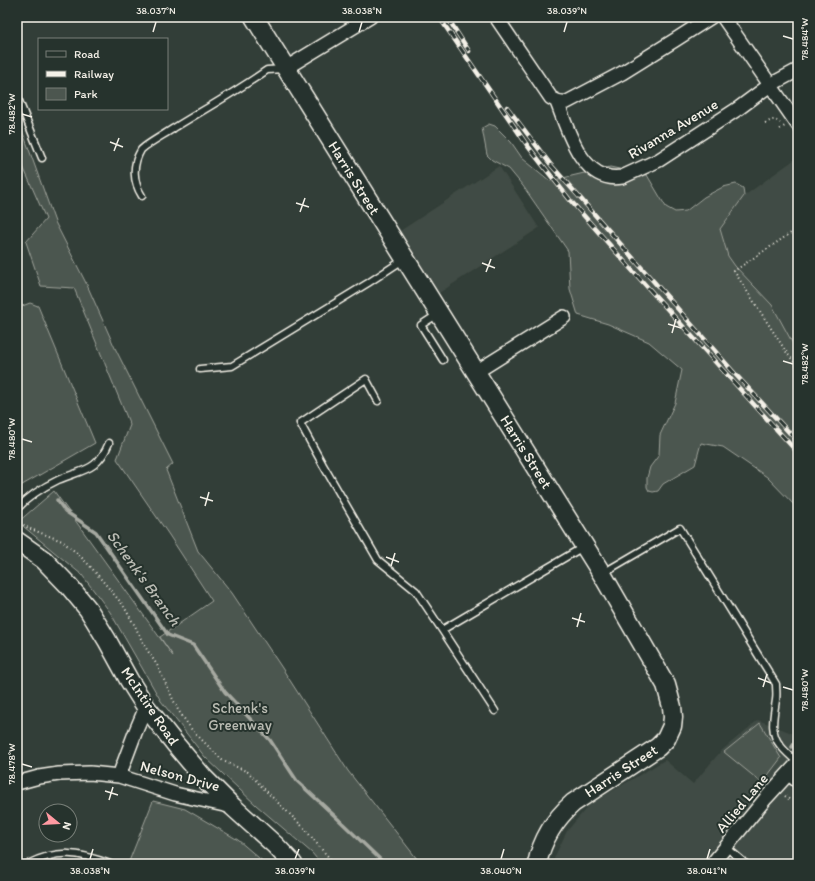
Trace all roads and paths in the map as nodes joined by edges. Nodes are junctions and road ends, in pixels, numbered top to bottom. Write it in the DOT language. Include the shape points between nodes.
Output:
graph roads {
  1 [pos="254,17"];
  2 [pos="370,17"];
  3 [pos="496,17"];
  4 [pos="711,17"];
  5 [pos="723,17"];
  6 [pos="286,68"];
  7 [pos="798,70"];
  8 [pos="770,85"];
  9 [pos="17,96"];
  10 [pos="557,102"];
  11 [pos="765,123"];
  12 [pos="798,125"];
  13 [pos="784,126"];
  14 [pos="42,158"];
  15 [pos="142,196"];
  16 [pos="794,231"];
  17 [pos="405,259"];
  18 [pos="439,313"];
  19 [pos="564,317"];
  20 [pos="443,360"];
  21 [pos="798,367"];
  22 [pos="200,369"];
  23 [pos="476,372"];
  24 [pos="378,401"];
  25 [pos="109,443"];
  26 [pos="17,509"];
  27 [pos="17,520"];
  28 [pos="17,542"];
  29 [pos="585,547"];
  30 [pos="602,574"];
  31 [pos="442,630"];
  32 [pos="146,707"];
  33 [pos="495,711"];
  34 [pos="798,763"];
  35 [pos="119,776"];
  36 [pos="786,776"];
  37 [pos="17,783"];
  38 [pos="798,786"];
  39 [pos="785,796"];
  40 [pos="790,800"];
  41 [pos="233,807"];
  42 [pos="726,847"];
  43 [pos="28,864"];
  44 [pos="110,864"];
  45 [pos="294,864"];
  46 [pos="335,864"];
  47 [pos="537,864"];
  48 [pos="712,864"];
  49 [pos="746,864"];
  1 -- 6 [label="street, Harris Street"];
  2 -- 6 [label="street"];
  3 -- 10 [label="street" via="550,98"];
  4 -- 10 [label="street" via="622,73 567,102"];
  5 -- 8 [label="street"];
  6 -- 15 [label="lane" via="267,70 142,149 134,170 135,181"];
  6 -- 17 [label="street, Harris Street"];
  7 -- 8 [label="street, Rivanna Avenue"];
  8 -- 10 [label="street, Rivanna Avenue" via="659,160 617,178 601,175 582,159"];
  8 -- 12 [label="street"];
  9 -- 14 [label="lane"];
  11 -- 13 [label="path" via="776,120"];
  16 -- 21 [label="path" via="734,271"];
  17 -- 18 [label="street, Harris Street"];
  17 -- 22 [label="lane" via="232,366"];
  18 -- 20 [label="lane" via="421,325"];
  18 -- 23 [label="street, Harris Street"];
  19 -- 23 [label="street"];
  23 -- 29 [label="street, Harris Street"];
  24 -- 31 [label="lane" via="366,379 300,423 378,560 416,591"];
  25 -- 26 [label="lane" via="101,459 93,467 41,489"];
  27 -- 46 [label="path" via="28,528 62,541 90,566 122,605 157,665 178,710 192,730 223,760 248,772 295,818"];
  28 -- 32 [label="street, McIntire Road" via="44,560 88,609"];
  29 -- 30 [label="street, Harris Street"];
  29 -- 31 [label="lane"];
  30 -- 34 [label="lane" via="680,528 776,684 773,731 780,745"];
  30 -- 47 [label="street, Harris Street" via="666,685 672,707 672,726 658,748 573,803 562,813 551,828"];
  31 -- 33 [label="lane"];
  32 -- 35 [label="street, Nelson Drive"];
  32 -- 41 [label="street, McIntire Road" via="203,777"];
  34 -- 36 [label="street, Allied Lane"];
  35 -- 37 [label="street, Nelson Drive" via="90,773 59,774"];
  35 -- 41 [label="street, Nelson Drive" via="175,794"];
  36 -- 38 [label="lane"];
  36 -- 42 [label="street, Allied Lane"];
  39 -- 40 [label="path"];
  41 -- 45 [label="street, McIntire Road"];
  42 -- 48 [label="street, Allied Lane"];
  42 -- 49 [label="lane"];
  43 -- 44 [label="lane" via="66,853 84,855"];
}
